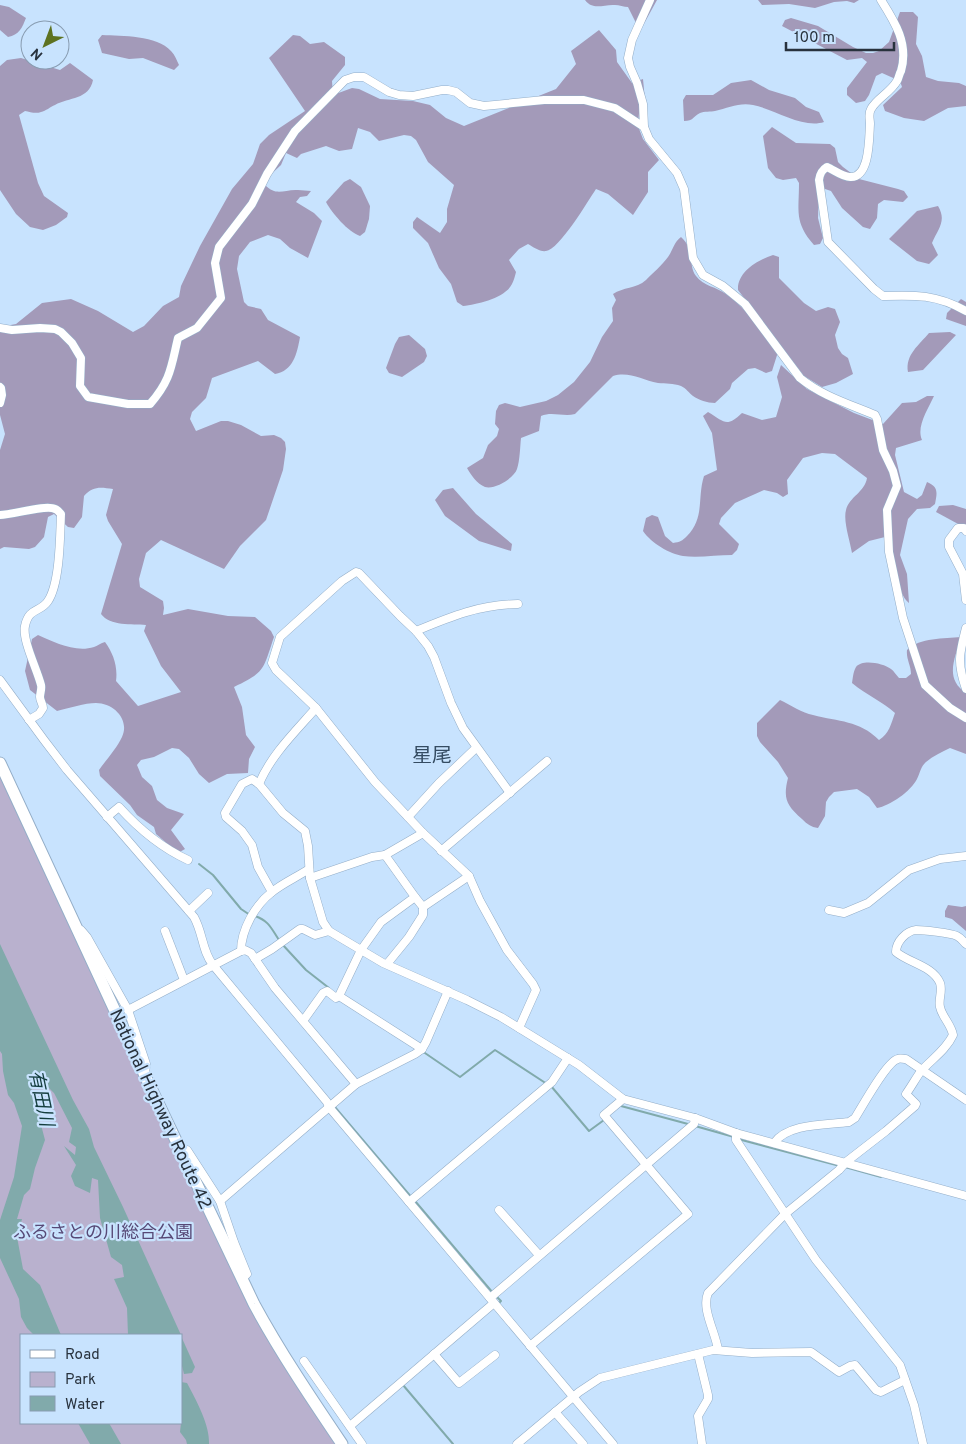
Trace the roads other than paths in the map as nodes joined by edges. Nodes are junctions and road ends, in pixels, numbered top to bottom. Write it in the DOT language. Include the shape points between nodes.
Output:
graph roads {
  1 [pos="650,0"];
  2 [pos="882,0"];
  3 [pos="644,127"];
  4 [pos="966,311"];
  5 [pos="0,328"];
  6 [pos="0,387"];
  7 [pos="0,403"];
  8 [pos="0,515"];
  9 [pos="966,531"];
  10 [pos="966,600"];
  11 [pos="518,604"];
  12 [pos="966,628"];
  13 [pos="416,631"];
  14 [pos="0,680"];
  15 [pos="966,689"];
  16 [pos="316,708"];
  17 [pos="966,718"];
  18 [pos="28,720"];
  19 [pos="476,748"];
  20 [pos="547,761"];
  21 [pos="0,763"];
  22 [pos="258,784"];
  23 [pos="510,794"];
  24 [pos="107,817"];
  25 [pos="408,817"];
  26 [pos="423,833"];
  27 [pos="441,851"];
  28 [pos="385,855"];
  29 [pos="966,856"];
  30 [pos="188,860"];
  31 [pos="310,869"];
  32 [pos="469,876"];
  33 [pos="310,878"];
  34 [pos="272,892"];
  35 [pos="208,893"];
  36 [pos="415,896"];
  37 [pos="423,907"];
  38 [pos="829,910"];
  39 [pos="189,912"];
  40 [pos="76,929"];
  41 [pos="329,930"];
  42 [pos="165,931"];
  43 [pos="966,944"];
  44 [pos="361,950"];
  45 [pos="241,951"];
  46 [pos="255,959"];
  47 [pos="387,964"];
  48 [pos="213,965"];
  49 [pos="184,980"];
  50 [pos="448,991"];
  51 [pos="339,996"];
  52 [pos="128,1010"];
  53 [pos="303,1022"];
  54 [pos="519,1028"];
  55 [pos="422,1049"];
  56 [pos="568,1058"];
  57 [pos="922,1071"];
  58 [pos="145,1074"];
  59 [pos="356,1084"];
  60 [pos="623,1099"];
  61 [pos="966,1100"];
  62 [pos="329,1107"];
  63 [pos="695,1118"];
  64 [pos="736,1132"];
  65 [pos="774,1143"];
  66 [pos="180,1149"];
  67 [pos="846,1162"];
  68 [pos="646,1165"];
  69 [pos="966,1196"];
  70 [pos="220,1201"];
  71 [pos="409,1202"];
  72 [pos="500,1210"];
  73 [pos="785,1214"];
  74 [pos="539,1255"];
  75 [pos="242,1279"];
  76 [pos="492,1300"];
  77 [pos="530,1346"];
  78 [pos="718,1350"];
  79 [pos="434,1354"];
  80 [pos="698,1354"];
  81 [pos="495,1355"];
  82 [pos="304,1361"];
  83 [pos="905,1380"];
  84 [pos="573,1396"];
  85 [pos="555,1412"];
  86 [pos="350,1426"];
  87 [pos="342,1444"];
  88 [pos="362,1444"];
  89 [pos="517,1444"];
  90 [pos="582,1444"];
  91 [pos="613,1444"];
  92 [pos="702,1444"];
  93 [pos="923,1444"];
  1 -- 3 [label="street" via="632,40 628,58 643,104"];
  2 -- 4 [label="street" via="900,33 903,63 897,81 870,110 863,171 850,178 827,167 820,173 828,242 883,296 928,296"];
  3 -- 5 [label="street" via="615,108 584,100 484,106 448,90 399,95 364,77 354,77 345,80 295,131 252,204 219,247 215,263 221,298 196,328 178,338 168,378 150,404 88,397 80,386 81,358 61,332 40,328"];
  3 -- 17 [label="street" via="677,173 684,189 694,258 703,275 745,304 807,384 877,419 882,450 897,486 887,510 889,552 903,618 925,684 950,708"];
  6 -- 7 [label="street"];
  8 -- 18 [label="street" via="48,507 61,514 54,588 47,603 29,615 25,626 24,634 41,687 43,708"];
  9 -- 10 [label="street" via="958,528 949,540 963,574"];
  11 -- 13 [label="street" via="475,609"];
  12 -- 15 [label="street" via="959,668"];
  13 -- 16 [label="street" via="359,573 350,574 280,637 274,658 276,670"];
  13 -- 19 [label="street" via="434,657 457,716"];
  14 -- 18 [label="street"];
  16 -- 22 [label="street" via="268,765"];
  16 -- 25 [label="street" via="375,782"];
  18 -- 24 [label="street"];
  19 -- 23 [label="street"];
  19 -- 25 [label="street"];
  20 -- 23 [label="street"];
  21 -- 40 [label="highway, National Highway Route 42"];
  22 -- 31 [label="street" via="283,813 305,831"];
  22 -- 34 [label="street" via="252,779 244,782 225,813 252,845 258,867"];
  23 -- 27 [label="street"];
  24 -- 30 [label="street" via="119,807 158,842"];
  24 -- 39 [label="street"];
  25 -- 26 [label="street"];
  26 -- 27 [label="street"];
  26 -- 28 [label="street"];
  27 -- 32 [label="street"];
  28 -- 33 [label="street"];
  28 -- 36 [label="street"];
  29 -- 38 [label="street" via="940,859 909,870 868,903 844,913"];
  31 -- 33 [label="street"];
  31 -- 34 [label="street"];
  32 -- 37 [label="street"];
  32 -- 54 [label="street" via="507,950 536,990"];
  33 -- 41 [label="street" via="323,922"];
  34 -- 45 [label="street" via="259,905 244,932"];
  35 -- 39 [label="street"];
  36 -- 37 [label="street"];
  36 -- 44 [label="street" via="381,922"];
  37 -- 47 [label="street" via="413,930"];
  39 -- 48 [label="street" via="198,924 204,950"];
  40 -- 52 [label="street" via="88,937"];
  40 -- 58 [label="highway, National Highway Route 42"];
  41 -- 44 [label="street"];
  41 -- 46 [label="street" via="316,936 300,929"];
  42 -- 49 [label="street"];
  43 -- 57 [label="street" via="959,936 917,930 908,933 896,947 902,958 926,968 941,985 939,1005 953,1035"];
  44 -- 47 [label="street"];
  44 -- 51 [label="street"];
  45 -- 46 [label="street" via="248,951"];
  45 -- 48 [label="street"];
  46 -- 53 [label="street"];
  47 -- 50 [label="street"];
  48 -- 49 [label="street"];
  48 -- 62 [label="street"];
  49 -- 52 [label="street"];
  50 -- 54 [label="street"];
  50 -- 55 [label="street"];
  51 -- 53 [label="street" via="336,998 325,992"];
  51 -- 55 [label="street"];
  52 -- 58 [label="street" via="146,1064"];
  53 -- 59 [label="street"];
  54 -- 56 [label="street"];
  55 -- 59 [label="street"];
  56 -- 60 [label="street"];
  56 -- 71 [label="street" via="552,1082"];
  57 -- 61 [label="street"];
  57 -- 65 [label="street" via="906,1060 898,1059 883,1073 855,1118 849,1122 798,1128"];
  57 -- 67 [label="street" via="906,1094 915,1106"];
  58 -- 66 [label="highway, National Highway Route 42"];
  59 -- 62 [label="street"];
  60 -- 63 [label="street"];
  60 -- 68 [label="street" via="604,1114"];
  62 -- 70 [label="street"];
  62 -- 71 [label="street"];
  63 -- 64 [label="street"];
  63 -- 68 [label="street" via="694,1124"];
  64 -- 65 [label="street"];
  64 -- 73 [label="street" via="736,1140"];
  65 -- 67 [label="street"];
  66 -- 70 [label="street" via="189,1152"];
  66 -- 75 [label="highway, National Highway Route 42"];
  67 -- 69 [label="street"];
  67 -- 73 [label="street"];
  68 -- 74 [label="street"];
  68 -- 77 [label="street" via="688,1214"];
  70 -- 75 [label="street" via="247,1274"];
  71 -- 76 [label="street"];
  72 -- 74 [label="street"];
  73 -- 78 [label="street" via="707,1295 706,1307"];
  73 -- 83 [label="street" via="816,1260 897,1361"];
  74 -- 76 [label="street"];
  75 -- 87 [label="highway, National Highway Route 42" via="277,1345"];
  76 -- 77 [label="street"];
  76 -- 79 [label="street"];
  77 -- 84 [label="street"];
  78 -- 80 [label="street"];
  78 -- 83 [label="street" via="752,1354 811,1352 839,1372 855,1365 881,1392"];
  79 -- 81 [label="street" via="459,1384"];
  79 -- 86 [label="street"];
  80 -- 84 [label="street" via="600,1378"];
  80 -- 92 [label="street" via="708,1395 698,1416"];
  82 -- 86 [label="street"];
  83 -- 93 [label="street"];
  84 -- 85 [label="street"];
  84 -- 91 [label="street"];
  85 -- 89 [label="street"];
  85 -- 90 [label="street"];
  86 -- 88 [label="street"];
}
